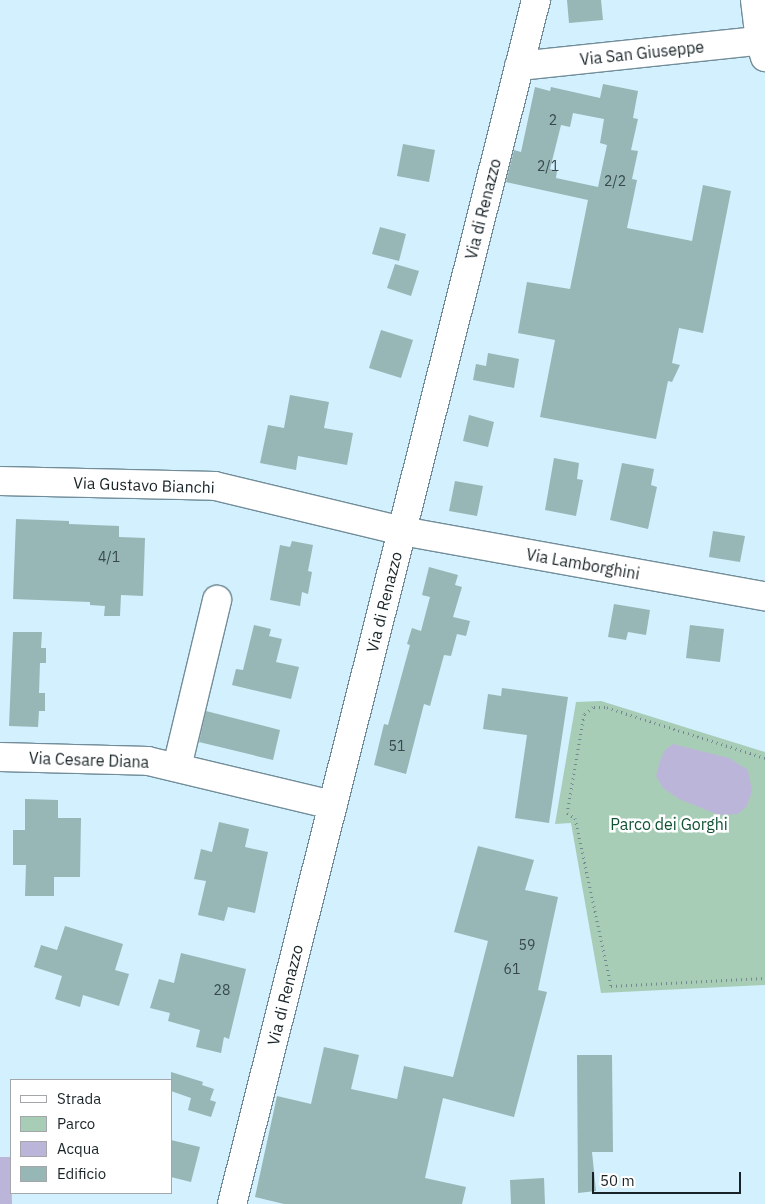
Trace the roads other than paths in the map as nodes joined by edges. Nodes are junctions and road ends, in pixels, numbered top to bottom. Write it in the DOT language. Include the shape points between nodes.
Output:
graph roads {
  1 [pos="536,0"];
  2 [pos="755,0"];
  3 [pos="763,46"];
  4 [pos="519,66"];
  5 [pos="0,481"];
  6 [pos="402,531"];
  7 [pos="765,596"];
  8 [pos="217,600"];
  9 [pos="0,757"];
  10 [pos="177,767"];
  11 [pos="333,805"];
  12 [pos="232,1204"];
  1 -- 4 [label="street, Via di Renazzo"];
  2 -- 3 [label="street"];
  3 -- 4 [label="street, Via San Giuseppe"];
  4 -- 6 [label="street, Via di Renazzo"];
  5 -- 6 [label="street, Via Gustavo Bianchi" via="215,486"];
  6 -- 7 [label="street, Via Lamborghini"];
  6 -- 11 [label="street, Via di Renazzo"];
  8 -- 10 [label="street"];
  9 -- 10 [label="street, Via Cesare Diana" via="131,759"];
  10 -- 11 [label="street"];
  11 -- 12 [label="street, Via di Renazzo"];
}
